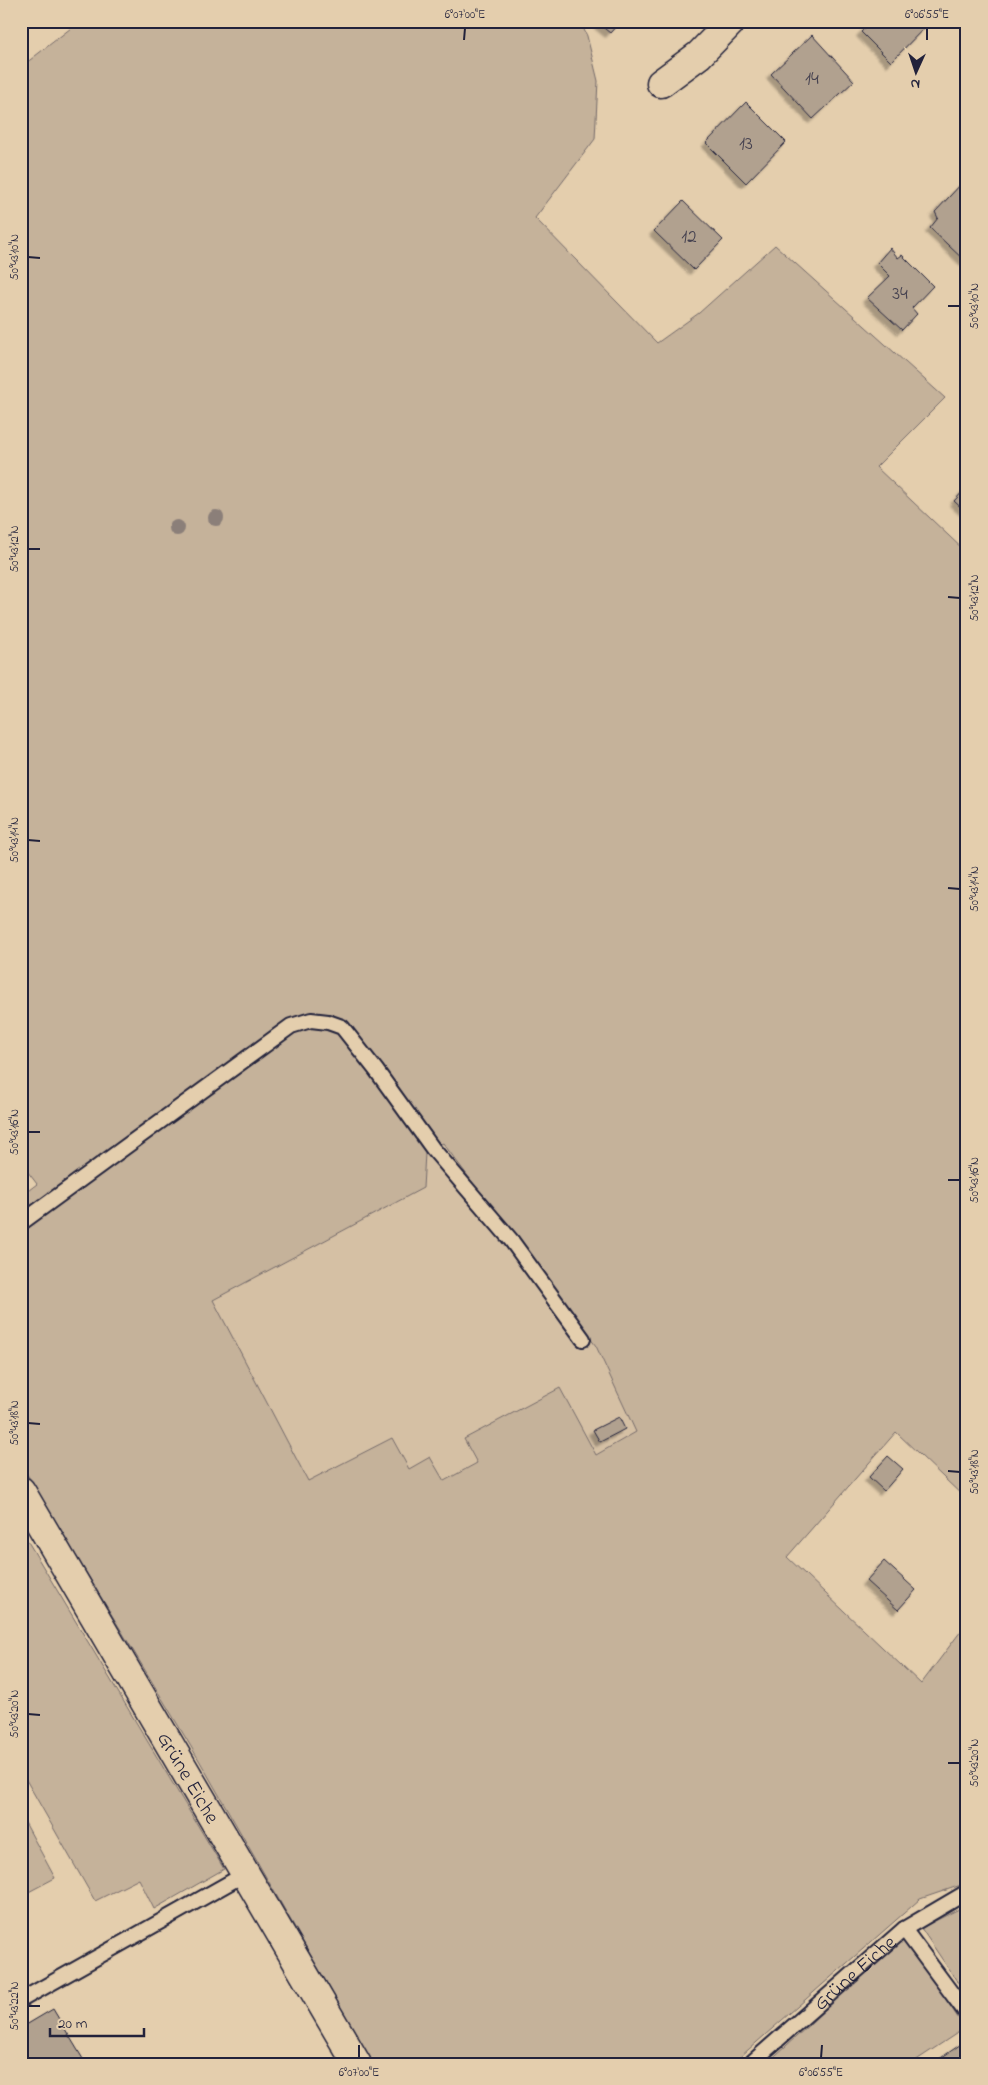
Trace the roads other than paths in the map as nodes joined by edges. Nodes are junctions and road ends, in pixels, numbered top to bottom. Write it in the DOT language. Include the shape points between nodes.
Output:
graph roads {
  1 [pos="732,21"];
  2 [pos="661,83"];
  3 [pos="21,1223"];
  4 [pos="583,1340"];
  5 [pos="21,1491"];
  6 [pos="245,1874"];
  7 [pos="967,1892"];
  8 [pos="904,1929"];
  9 [pos="21,2000"];
  10 [pos="967,2014"];
  11 [pos="357,2064"];
  12 [pos="750,2064"];
  1 -- 2 [label="street" via="699,55"];
  3 -- 4 [label="lane" via="291,1026 311,1020 328,1022 342,1027 433,1148 511,1240"];
  5 -- 6 [label="street, Grüne Eiche"];
  6 -- 9 [label="lane"];
  6 -- 11 [label="street, Grüne Eiche"];
  7 -- 8 [label="lane, Grüne Eiche"];
  8 -- 10 [label="lane"];
  8 -- 12 [label="lane, Grüne Eiche"];
}
